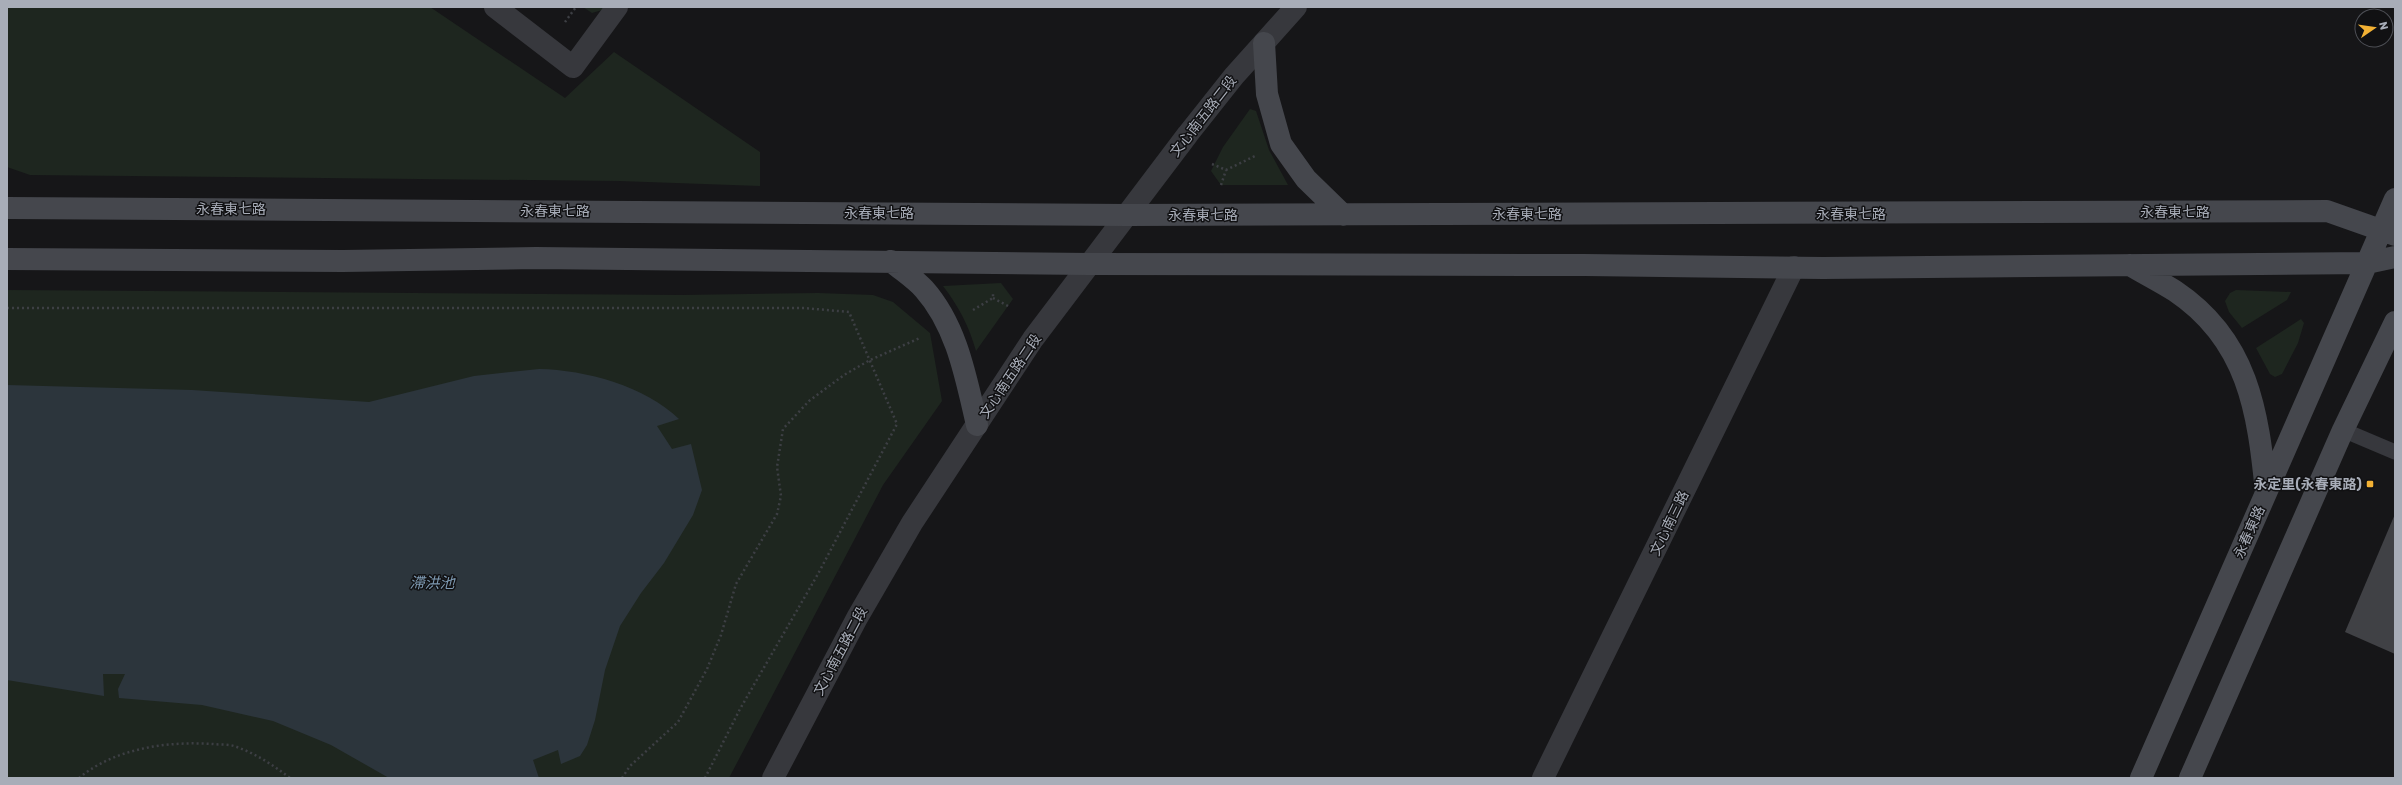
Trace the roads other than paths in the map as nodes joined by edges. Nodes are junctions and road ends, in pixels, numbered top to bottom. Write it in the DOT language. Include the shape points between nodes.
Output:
graph roads {
  1 [pos="495,7"];
  2 [pos="617,7"];
  3 [pos="1296,7"];
  4 [pos="518,13"];
  5 [pos="1264,43"];
  6 [pos="7,196"];
  7 [pos="2395,199"];
  8 [pos="7,208"];
  9 [pos="38,208"];
  10 [pos="1127,215"];
  11 [pos="1342,215"];
  12 [pos="2388,233"];
  13 [pos="2395,256"];
  14 [pos="7,259"];
  15 [pos="891,261"];
  16 [pos="2367,263"];
  17 [pos="1090,264"];
  18 [pos="2129,265"];
  19 [pos="1794,267"];
  20 [pos="2395,322"];
  21 [pos="977,425"];
  22 [pos="2343,430"];
  23 [pos="2395,452"];
  24 [pos="2266,494"];
  25 [pos="773,778"];
  26 [pos="1543,778"];
  27 [pos="2141,778"];
  28 [pos="2190,778"];
  1 -- 4 [label="street"];
  2 -- 4 [label="street" via="573,67"];
  3 -- 5 [label="street, 文心南五路二段"];
  5 -- 10 [label="street, 文心南五路二段" via="1207,110"];
  5 -- 11 [label="street" via="1267,94 1281,144 1306,179"];
  6 -- 9 [label="street"];
  7 -- 12 [label="street, 永春東路"];
  8 -- 9 [label="street, 永春東七路"];
  9 -- 10 [label="street, 永春東七路"];
  10 -- 11 [label="street, 永春東七路"];
  10 -- 17 [label="street, 文心南五路二段"];
  11 -- 12 [label="street, 永春東七路" via="2327,211"];
  12 -- 16 [label="street, 永春東路"];
  13 -- 16 [label="street"];
  14 -- 15 [label="street" via="343,261 536,258"];
  15 -- 17 [label="street"];
  15 -- 21 [label="street" via="923,288 943,314 963,362"];
  16 -- 18 [label="street"];
  16 -- 24 [label="street, 永春東路"];
  17 -- 19 [label="street"];
  17 -- 21 [label="street, 文心南五路二段" via="1033,339"];
  18 -- 19 [label="street"];
  18 -- 24 [label="street" via="2176,291 2215,326 2231,348 2243,371 2252,398 2260,438"];
  19 -- 26 [label="street, 文心南三路"];
  20 -- 22 [label="street"];
  21 -- 25 [label="street, 文心南五路二段" via="912,523 857,618"];
  22 -- 23 [label="lane"];
  22 -- 28 [label="street"];
  24 -- 27 [label="street, 永春東路"];
}
